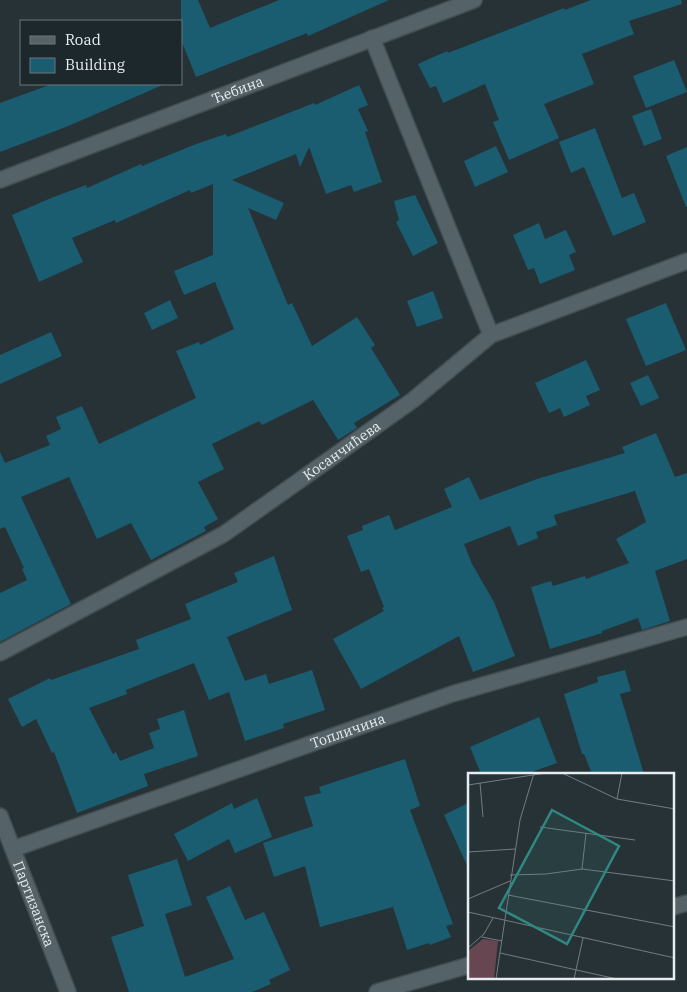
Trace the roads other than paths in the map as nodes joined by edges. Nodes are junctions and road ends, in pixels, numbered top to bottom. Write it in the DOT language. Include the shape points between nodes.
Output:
graph roads {
  1 [pos="474,0"];
  2 [pos="372,38"];
  3 [pos="0,180"];
  4 [pos="687,261"];
  5 [pos="491,335"];
  6 [pos="687,627"];
  7 [pos="0,653"];
  8 [pos="0,816"];
  9 [pos="13,849"];
  10 [pos="687,903"];
  11 [pos="674,907"];
  12 [pos="468,967"];
  13 [pos="68,992"];
  14 [pos="377,992"];
  1 -- 2 [label="street, Ћебина"];
  2 -- 3 [label="street, Ћебина"];
  2 -- 5 [label="street"];
  4 -- 5 [label="street, Косанчићева"];
  5 -- 7 [label="street, Косанчићева" via="413,400 224,534"];
  6 -- 9 [label="street, Топличина" via="452,694"];
  8 -- 9 [label="street, Партизанска"];
  9 -- 13 [label="street, Партизанска"];
  10 -- 11 [label="street"];
  12 -- 14 [label="street"];
}
